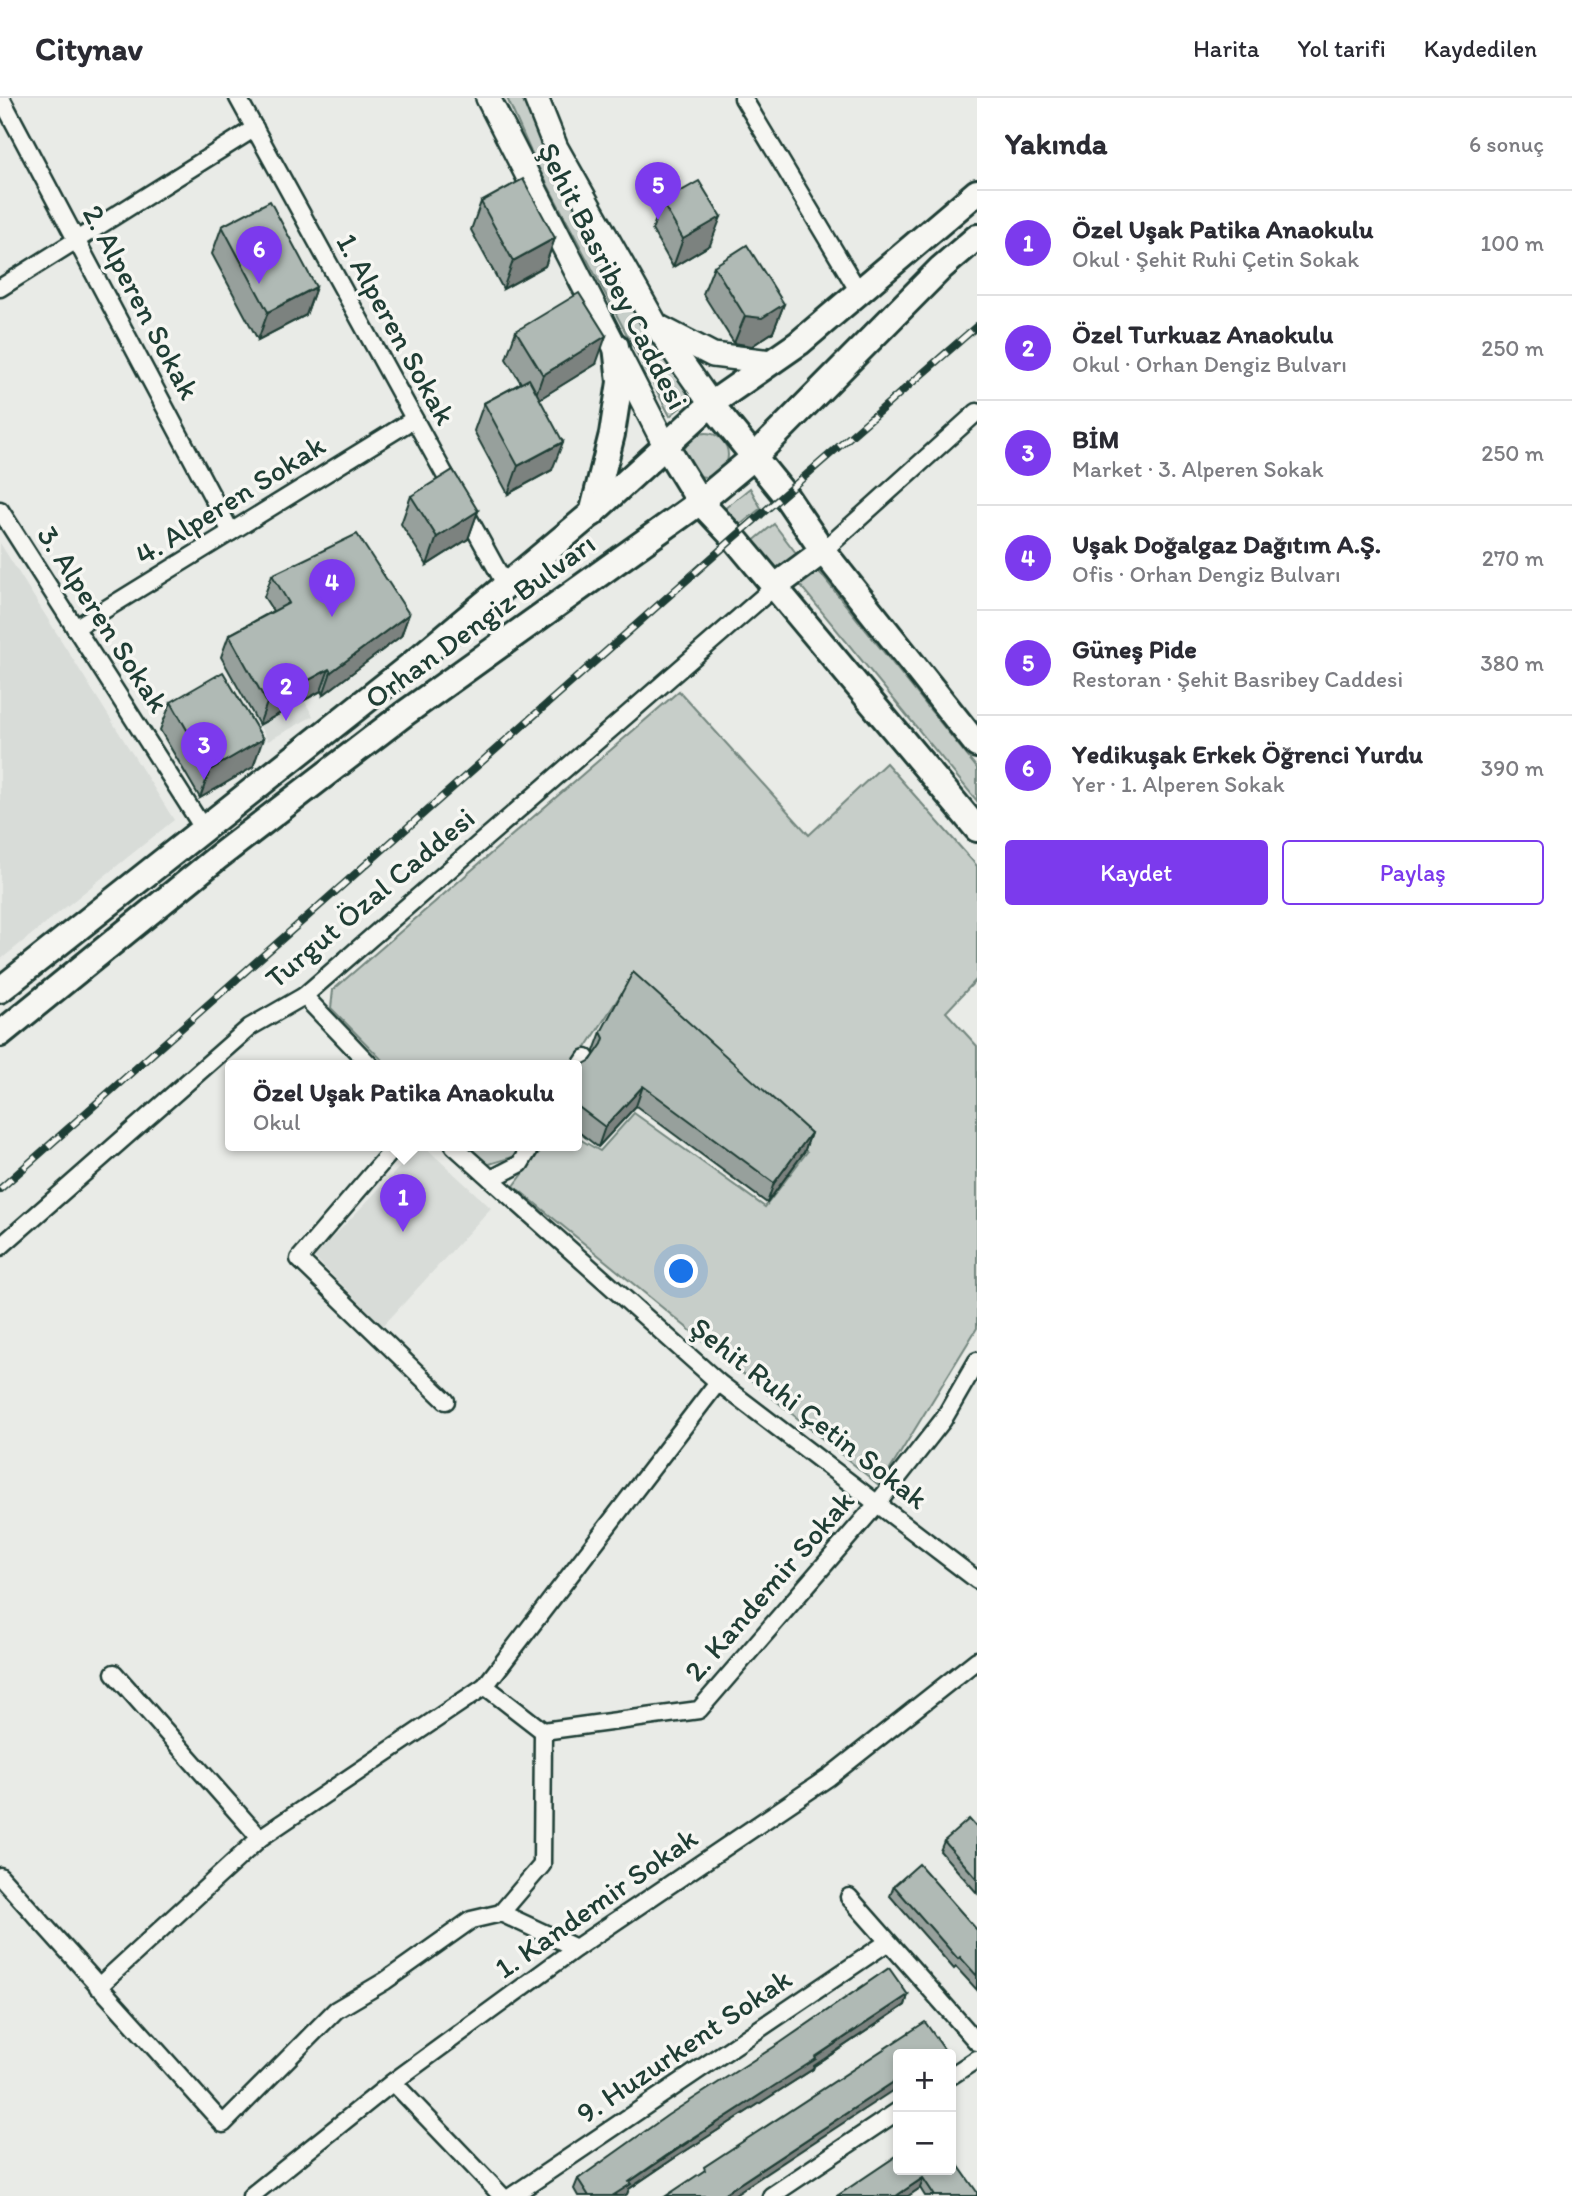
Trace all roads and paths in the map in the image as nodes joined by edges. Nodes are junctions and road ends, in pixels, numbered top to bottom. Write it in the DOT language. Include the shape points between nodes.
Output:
graph roads {
  1 [pos="1,98"];
  2 [pos="238,98"];
  3 [pos="488,98"];
  4 [pos="536,98"];
  5 [pos="743,98"];
  6 [pos="255,128"];
  7 [pos="977,192"];
  8 [pos="977,237"];
  9 [pos="77,240"];
  10 [pos="0,289"];
  11 [pos="859,292"];
  12 [pos="657,327"];
  13 [pos="616,346"];
  14 [pos="771,362"];
  15 [pos="710,404"];
  16 [pos="977,412"];
  17 [pos="414,419"];
  18 [pos="665,445"];
  19 [pos="754,457"];
  20 [pos="700,502"];
  21 [pos="0,510"];
  22 [pos="591,514"];
  23 [pos="231,531"];
  24 [pos="823,551"];
  25 [pos="506,586"];
  26 [pos="773,588"];
  27 [pos="75,628"];
  28 [pos="977,745"];
  29 [pos="204,828"];
  30 [pos="977,829"];
  31 [pos="0,990"];
  32 [pos="304,996"];
  33 [pos="0,1034"];
  34 [pos="586,1058"];
  35 [pos="365,1060"];
  36 [pos="582,1064"];
  37 [pos="392,1151"];
  38 [pos="459,1151"];
  39 [pos="528,1151"];
  40 [pos="491,1179"];
  41 [pos="0,1247"];
  42 [pos="977,1361"];
  43 [pos="718,1382"];
  44 [pos="446,1401"];
  45 [pos="877,1504"];
  46 [pos="977,1580"];
  47 [pos="977,1660"];
  48 [pos="114,1672"];
  49 [pos="485,1686"];
  50 [pos="544,1731"];
  51 [pos="260,1838"];
  52 [pos="0,1876"];
  53 [pos="849,1897"];
  54 [pos="501,1913"];
  55 [pos="888,1942"];
  56 [pos="576,1948"];
  57 [pos="98,1987"];
  58 [pos="977,2042"];
  59 [pos="977,2059"];
  60 [pos="956,2073"];
  61 [pos="393,2082"];
  62 [pos="897,2112"];
  63 [pos="260,2193"];
  64 [pos="502,2196"];
  65 [pos="512,2196"];
  66 [pos="771,2196"];
  1 -- 9 [label="street, 2. Alperen Sokak"];
  2 -- 6 [label="street, 1. Alperen Sokak"];
  3 -- 13 [label="street, Şehit Basribey Caddesi"];
  4 -- 12 [label="street, Şehit Basribey Caddesi" via="556,148"];
  5 -- 11 [label="street"];
  6 -- 9 [label="street"];
  6 -- 17 [label="street, 1. Alperen Sokak"];
  7 -- 11 [label="main road, Orhan Dengiz Bulvarı"];
  8 -- 19 [label="main road, Orhan Dengiz Bulvarı"];
  9 -- 10 [label="street"];
  9 -- 23 [label="street, 2. Alperen Sokak"];
  11 -- 14 [label="main road, Orhan Dengiz Bulvarı"];
  12 -- 14 [label="street" via="713,355"];
  12 -- 15 [label="street, Şehit Basribey Caddesi"];
  13 -- 18 [label="street, Şehit Basribey Caddesi"];
  13 -- 22 [label="main road" via="620,382"];
  14 -- 15 [label="main road, Orhan Dengiz Bulvarı"];
  15 -- 18 [label="main road, Orhan Dengiz Bulvarı"];
  15 -- 19 [label="main road"];
  16 -- 24 [label="street"];
  17 -- 23 [label="street, 4. Alperen Sokak"];
  17 -- 25 [label="street, 1. Alperen Sokak"];
  18 -- 20 [label="main road"];
  18 -- 22 [label="main road, Orhan Dengiz Bulvarı"];
  19 -- 20 [label="main road, Orhan Dengiz Bulvarı"];
  19 -- 24 [label="main road"];
  20 -- 26 [label="main road"];
  20 -- 33 [label="main road, Orhan Dengiz Bulvarı" via="404,714"];
  21 -- 27 [label="street, 3. Alperen Sokak"];
  22 -- 25 [label="main road, Orhan Dengiz Bulvarı"];
  23 -- 27 [label="street, 4. Alperen Sokak"];
  24 -- 26 [label="main road"];
  24 -- 28 [label="main road"];
  25 -- 29 [label="main road, Orhan Dengiz Bulvarı"];
  26 -- 30 [label="main road"];
  26 -- 32 [label="street, Turgut Özal Caddesi"];
  27 -- 29 [label="street, 3. Alperen Sokak"];
  29 -- 31 [label="main road, Orhan Dengiz Bulvarı"];
  32 -- 35 [label="street"];
  32 -- 41 [label="street, Turgut Özal Caddesi" via="250,1027"];
  34 -- 36 [label="street"];
  37 -- 44 [label="street" via="299,1259"];
  38 -- 40 [label="street, Şehit Ruhi Çetin Sokak"];
  39 -- 40 [label="street" via="520,1164"];
  40 -- 43 [label="street, Şehit Ruhi Çetin Sokak"];
  42 -- 45 [label="street, 2. Kandemir Sokak" via="943,1420"];
  43 -- 45 [label="street, Şehit Ruhi Çetin Sokak"];
  43 -- 49 [label="street"];
  45 -- 46 [label="street, Şehit Ruhi Çetin Sokak"];
  45 -- 50 [label="street, 2. Kandemir Sokak" via="699,1710"];
  47 -- 56 [label="street, 1. Kandemir Sokak" via="829,1777"];
  48 -- 51 [label="street"];
  49 -- 50 [label="street"];
  49 -- 51 [label="street"];
  50 -- 54 [label="street" via="542,1865"];
  51 -- 57 [label="street"];
  52 -- 57 [label="street"];
  53 -- 55 [label="street"];
  54 -- 56 [label="street"];
  54 -- 57 [label="street" via="471,1920 337,2010 223,2124"];
  55 -- 58 [label="street"];
  55 -- 65 [label="street, 9. Huzurkent Sokak"];
  56 -- 61 [label="street, 1. Kandemir Sokak"];
  59 -- 60 [label="street"];
  61 -- 63 [label="street, 1. Kandemir Sokak"];
  61 -- 64 [label="street"];
  62 -- 66 [label="street"];
}
